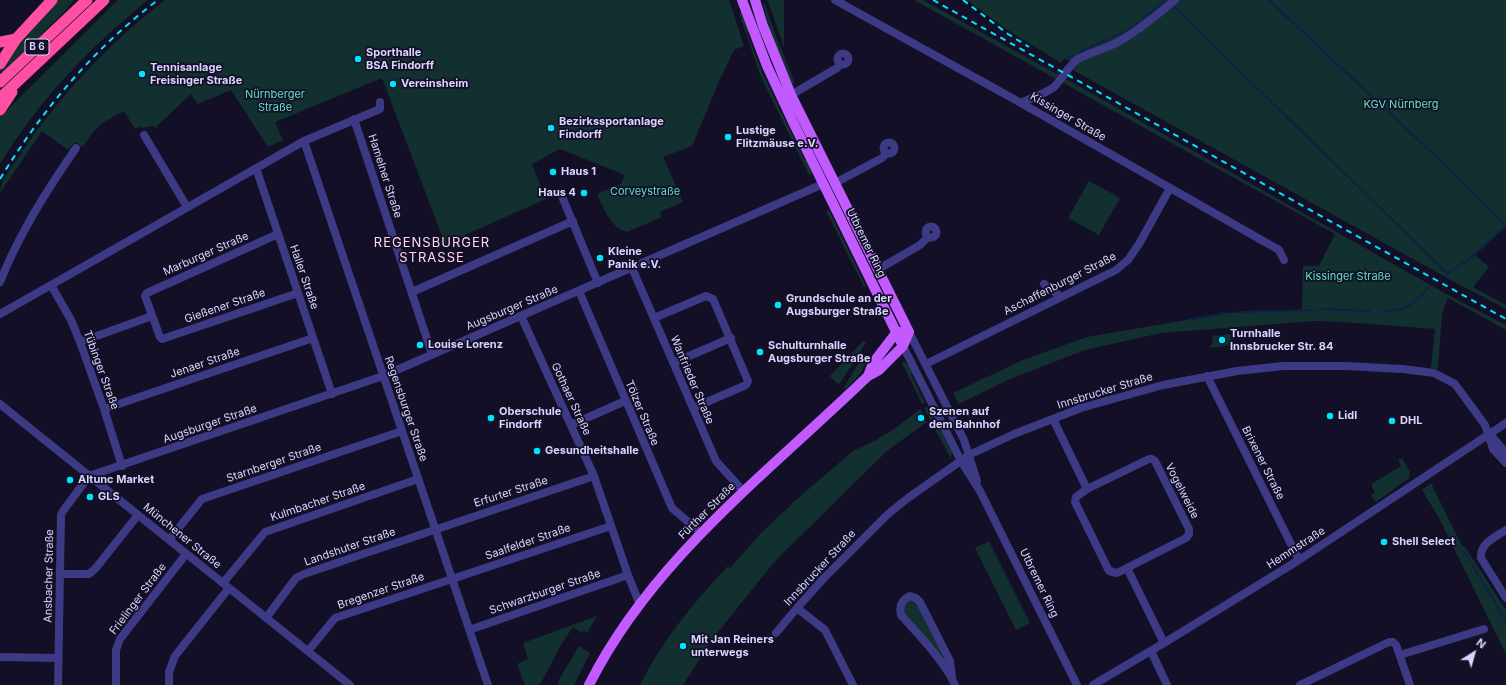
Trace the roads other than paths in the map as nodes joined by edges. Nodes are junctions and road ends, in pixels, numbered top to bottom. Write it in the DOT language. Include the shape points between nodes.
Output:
graph roads {
  1 [pos="52,0"];
  2 [pos="87,0"];
  3 [pos="104,0"];
  4 [pos="742,0"];
  5 [pos="755,0"];
  6 [pos="836,0"];
  7 [pos="1175,0"];
  8 [pos="16,39"];
  9 [pos="0,42"];
  10 [pos="0,64"];
  11 [pos="840,64"];
  12 [pos="20,79"];
  13 [pos="0,82"];
  14 [pos="791,95"];
  15 [pos="0,98"];
  16 [pos="1021,103"];
  17 [pos="382,105"];
  18 [pos="0,110"];
  19 [pos="354,120"];
  20 [pos="144,135"];
  21 [pos="304,141"];
  22 [pos="76,148"];
  23 [pos="886,153"];
  24 [pos="256,168"];
  25 [pos="823,184"];
  26 [pos="835,184"];
  27 [pos="1170,188"];
  28 [pos="561,194"];
  29 [pos="187,208"];
  30 [pos="573,221"];
  31 [pos="278,234"];
  32 [pos="928,237"];
  33 [pos="1284,260"];
  34 [pos="632,268"];
  35 [pos="877,270"];
  36 [pos="0,282"];
  37 [pos="598,283"];
  38 [pos="1044,284"];
  39 [pos="51,285"];
  40 [pos="579,291"];
  41 [pos="298,292"];
  42 [pos="412,292"];
  43 [pos="1061,297"];
  44 [pos="0,314"];
  45 [pos="152,316"];
  46 [pos="521,316"];
  47 [pos="654,318"];
  48 [pos="909,332"];
  49 [pos="896,333"];
  50 [pos="313,338"];
  51 [pos="731,338"];
  52 [pos="80,342"];
  53 [pos="903,346"];
  54 [pos="432,354"];
  55 [pos="673,363"];
  56 [pos="926,364"];
  57 [pos="383,376"];
  58 [pos="868,376"];
  59 [pos="1207,376"];
  60 [pos="332,394"];
  61 [pos="625,401"];
  62 [pos="3,407"];
  63 [pos="693,408"];
  64 [pos="104,409"];
  65 [pos="0,416"];
  66 [pos="1053,419"];
  67 [pos="1506,423"];
  68 [pos="571,425"];
  69 [pos="402,431"];
  70 [pos="1489,433"];
  71 [pos="1506,453"];
  72 [pos="969,455"];
  73 [pos="961,461"];
  74 [pos="1506,463"];
  75 [pos="122,466"];
  76 [pos="89,476"];
  77 [pos="594,476"];
  78 [pos="418,479"];
  79 [pos="1087,489"];
  80 [pos="980,491"];
  81 [pos="744,492"];
  82 [pos="138,515"];
  83 [pos="611,526"];
  84 [pos="435,529"];
  85 [pos="1506,530"];
  86 [pos="701,533"];
  87 [pos="168,540"];
  88 [pos="186,554"];
  89 [pos="1299,560"];
  90 [pos="1127,568"];
  91 [pos="60,574"];
  92 [pos="628,575"];
  93 [pos="452,579"];
  94 [pos="226,585"];
  95 [pos="1506,598"];
  96 [pos="640,604"];
  97 [pos="797,608"];
  98 [pos="266,618"];
  99 [pos="1484,629"];
  100 [pos="469,630"];
  101 [pos="776,633"];
  102 [pos="1164,643"];
  103 [pos="308,651"];
  104 [pos="1151,651"];
  105 [pos="1400,655"];
  106 [pos="0,657"];
  107 [pos="58,658"];
  108 [pos="953,682"];
  109 [pos="58,685"];
  110 [pos="116,685"];
  111 [pos="169,685"];
  112 [pos="350,685"];
  113 [pos="488,685"];
  114 [pos="589,685"];
  115 [pos="853,685"];
  116 [pos="1077,685"];
  117 [pos="1093,685"];
  118 [pos="1167,685"];
  119 [pos="1300,685"];
  120 [pos="1410,685"];
  1 -- 8 [label="highway, B 6"];
  2 -- 13 [label="highway, B 6"];
  3 -- 12 [label="highway, B 6"];
  4 -- 25 [label="main road, Utbremer Ring" via="767,66"];
  5 -- 14 [label="main road, Utbremer Ring"];
  6 -- 16 [label="street, Kissinger Straße"];
  7 -- 16 [label="street" via="1151,20 1116,43 1071,64 1061,80 1051,89"];
  8 -- 9 [label="highway, B 6"];
  8 -- 10 [label="highway, B 6"];
  11 -- 14 [label="street"];
  12 -- 15 [label="highway, B 6"];
  12 -- 18 [label="highway, B 6"];
  14 -- 26 [label="main road, Utbremer Ring"];
  16 -- 27 [label="street, Kissinger Straße"];
  17 -- 19 [label="street"];
  19 -- 21 [label="street"];
  19 -- 42 [label="street, Hamelner Straße"];
  20 -- 29 [label="street"];
  21 -- 24 [label="street"];
  21 -- 57 [label="street, Regensburger Straße"];
  22 -- 36 [label="street" via="28,223"];
  23 -- 26 [label="street" via="882,158"];
  24 -- 29 [label="street"];
  24 -- 31 [label="street, Haller Straße"];
  25 -- 34 [label="street, Augsburger Straße"];
  25 -- 49 [label="main road, Utbremer Ring"];
  26 -- 35 [label="main road, Utbremer Ring"];
  27 -- 33 [label="street, Kissinger Straße" via="1279,250"];
  27 -- 43 [label="street, Aschaffenburger Straße" via="1128,260 1116,270"];
  28 -- 30 [label="street"];
  29 -- 39 [label="street"];
  30 -- 37 [label="street"];
  30 -- 42 [label="street"];
  31 -- 41 [label="street, Haller Straße"];
  31 -- 45 [label="street, Marburger Straße" via="147,294 145,296"];
  32 -- 35 [label="street, Utbremer Ring" via="920,245"];
  34 -- 37 [label="street, Augsburger Straße"];
  34 -- 47 [label="street, Wanfrieder Straße"];
  35 -- 48 [label="main road, Utbremer Ring"];
  37 -- 40 [label="street, Augsburger Straße"];
  38 -- 43 [label="street"];
  39 -- 44 [label="street"];
  39 -- 52 [label="street, Tübinger Straße"];
  40 -- 46 [label="street, Augsburger Straße"];
  40 -- 61 [label="street, Tölzer Straße"];
  41 -- 45 [label="street, Gießener Straße" via="162,339"];
  41 -- 50 [label="street, Haller Straße"];
  42 -- 54 [label="street, Hamelner Straße"];
  43 -- 56 [label="street, Aschaffenburger Straße"];
  45 -- 52 [label="street"];
  46 -- 54 [label="street, Augsburger Straße"];
  46 -- 68 [label="street, Gothaer Straße"];
  47 -- 51 [label="street" via="706,296 710,297"];
  47 -- 55 [label="street, Wanfrieder Straße"];
  48 -- 49 [label="main road"];
  48 -- 53 [label="main road, Fürther Straße"];
  48 -- 56 [label="street, Utbremer Ring"];
  49 -- 53 [label="main road, Utbremer Ring"];
  49 -- 58 [label="main road, Fürther Straße" via="873,363"];
  50 -- 60 [label="street, Haller Straße"];
  50 -- 64 [label="street, Jenaer Straße"];
  51 -- 55 [label="street"];
  51 -- 63 [label="street" via="748,381 746,385"];
  52 -- 64 [label="street, Tübinger Straße"];
  53 -- 58 [label="main road, Fürther Straße" via="880,370"];
  53 -- 73 [label="street, Utbremer Ring"];
  54 -- 57 [label="street, Augsburger Straße"];
  55 -- 63 [label="street, Wanfrieder Straße"];
  56 -- 72 [label="street, Utbremer Ring"];
  57 -- 60 [label="street, Augsburger Straße"];
  57 -- 69 [label="street, Regensburger Straße"];
  58 -- 81 [label="main road, Fürther Straße"];
  59 -- 66 [label="street, Innsbrucker Straße" via="1126,394"];
  59 -- 70 [label="street, Innsbrucker Straße" via="1283,366 1403,369 1434,373 1455,384"];
  59 -- 89 [label="street, Brixener Straße"];
  60 -- 75 [label="street, Augsburger Straße"];
  61 -- 68 [label="street"];
  61 -- 86 [label="street, Tölzer Straße" via="672,508"];
  62 -- 65 [label="street"];
  62 -- 76 [label="street, Münchener Straße"];
  63 -- 81 [label="street, Wanfrieder Straße" via="716,461"];
  64 -- 75 [label="street, Tübinger Straße"];
  66 -- 72 [label="street, Innsbrucker Straße"];
  66 -- 79 [label="street"];
  67 -- 70 [label="street, Hemmstraße"];
  68 -- 77 [label="street, Gothaer Straße"];
  69 -- 78 [label="street, Regensburger Straße"];
  69 -- 87 [label="street, Starnberger Straße" via="202,499"];
  70 -- 71 [label="street"];
  70 -- 74 [label="street" via="1493,449"];
  70 -- 89 [label="street, Hemmstraße"];
  72 -- 73 [label="street, Innsbrucker Straße"];
  72 -- 80 [label="street, Utbremer Ring"];
  73 -- 80 [label="street, Utbremer Ring"];
  73 -- 97 [label="street, Innsbrucker Straße" via="888,514"];
  75 -- 76 [label="street, Augsburger Straße"];
  76 -- 82 [label="street, Münchener Straße"];
  76 -- 91 [label="street, Ansbacher Straße" via="63,511"];
  77 -- 83 [label="street, Gothaer Straße"];
  77 -- 84 [label="street, Erfurter Straße"];
  78 -- 84 [label="street, Regensburger Straße"];
  78 -- 94 [label="street, Kulmbacher Straße" via="264,532"];
  79 -- 90 [label="street" via="1076,497 1075,502 1109,571 1117,573"];
  79 -- 90 [label="street, Vogelweide" via="1149,459 1155,461 1189,529 1189,534 1186,538"];
  80 -- 116 [label="street, Utbremer Ring"];
  81 -- 86 [label="main road, Fürther Straße"];
  82 -- 87 [label="street, Münchener Straße"];
  82 -- 91 [label="street" via="89,574"];
  83 -- 92 [label="street, Gothaer Straße"];
  83 -- 93 [label="street, Saalfelder Straße"];
  84 -- 93 [label="street, Regensburger Straße"];
  84 -- 98 [label="street, Landshuter Straße" via="296,578"];
  85 -- 95 [label="street" via="1485,544 1481,551 1481,558"];
  86 -- 96 [label="main road, Fürther Straße"];
  87 -- 88 [label="street, Münchener Straße"];
  88 -- 94 [label="street, Münchener Straße"];
  88 -- 110 [label="street, Frielinger Straße" via="120,639 116,650"];
  89 -- 102 [label="street, Hemmstraße"];
  90 -- 102 [label="street"];
  91 -- 107 [label="street, Ansbacher Straße"];
  92 -- 96 [label="street, Gothaer Straße"];
  92 -- 100 [label="street, Schwarzburger Straße"];
  93 -- 100 [label="street, Regensburger Straße"];
  93 -- 103 [label="street, Bregenzer Straße" via="335,618"];
  94 -- 98 [label="street, Münchener Straße"];
  94 -- 111 [label="street, Kulmbacher Straße" via="205,618 175,656 169,672"];
  96 -- 114 [label="main road, Fürther Straße"];
  97 -- 101 [label="street, Innsbrucker Straße"];
  97 -- 115 [label="street" via="825,630"];
  98 -- 103 [label="street, Münchener Straße"];
  99 -- 105 [label="street"];
  100 -- 113 [label="street, Regensburger Straße"];
  102 -- 104 [label="street, Hemmstraße"];
  103 -- 112 [label="street, Münchener Straße"];
  104 -- 117 [label="street, Hemmstraße"];
  104 -- 118 [label="street"];
  105 -- 119 [label="street" via="1396,645 1389,642"];
  105 -- 120 [label="street"];
  106 -- 107 [label="street"];
  107 -- 109 [label="street, Ansbacher Straße"];
  108 -- 108 [label="street" via="950,661 920,602 910,596 904,598 901,603 901,615"];
}
